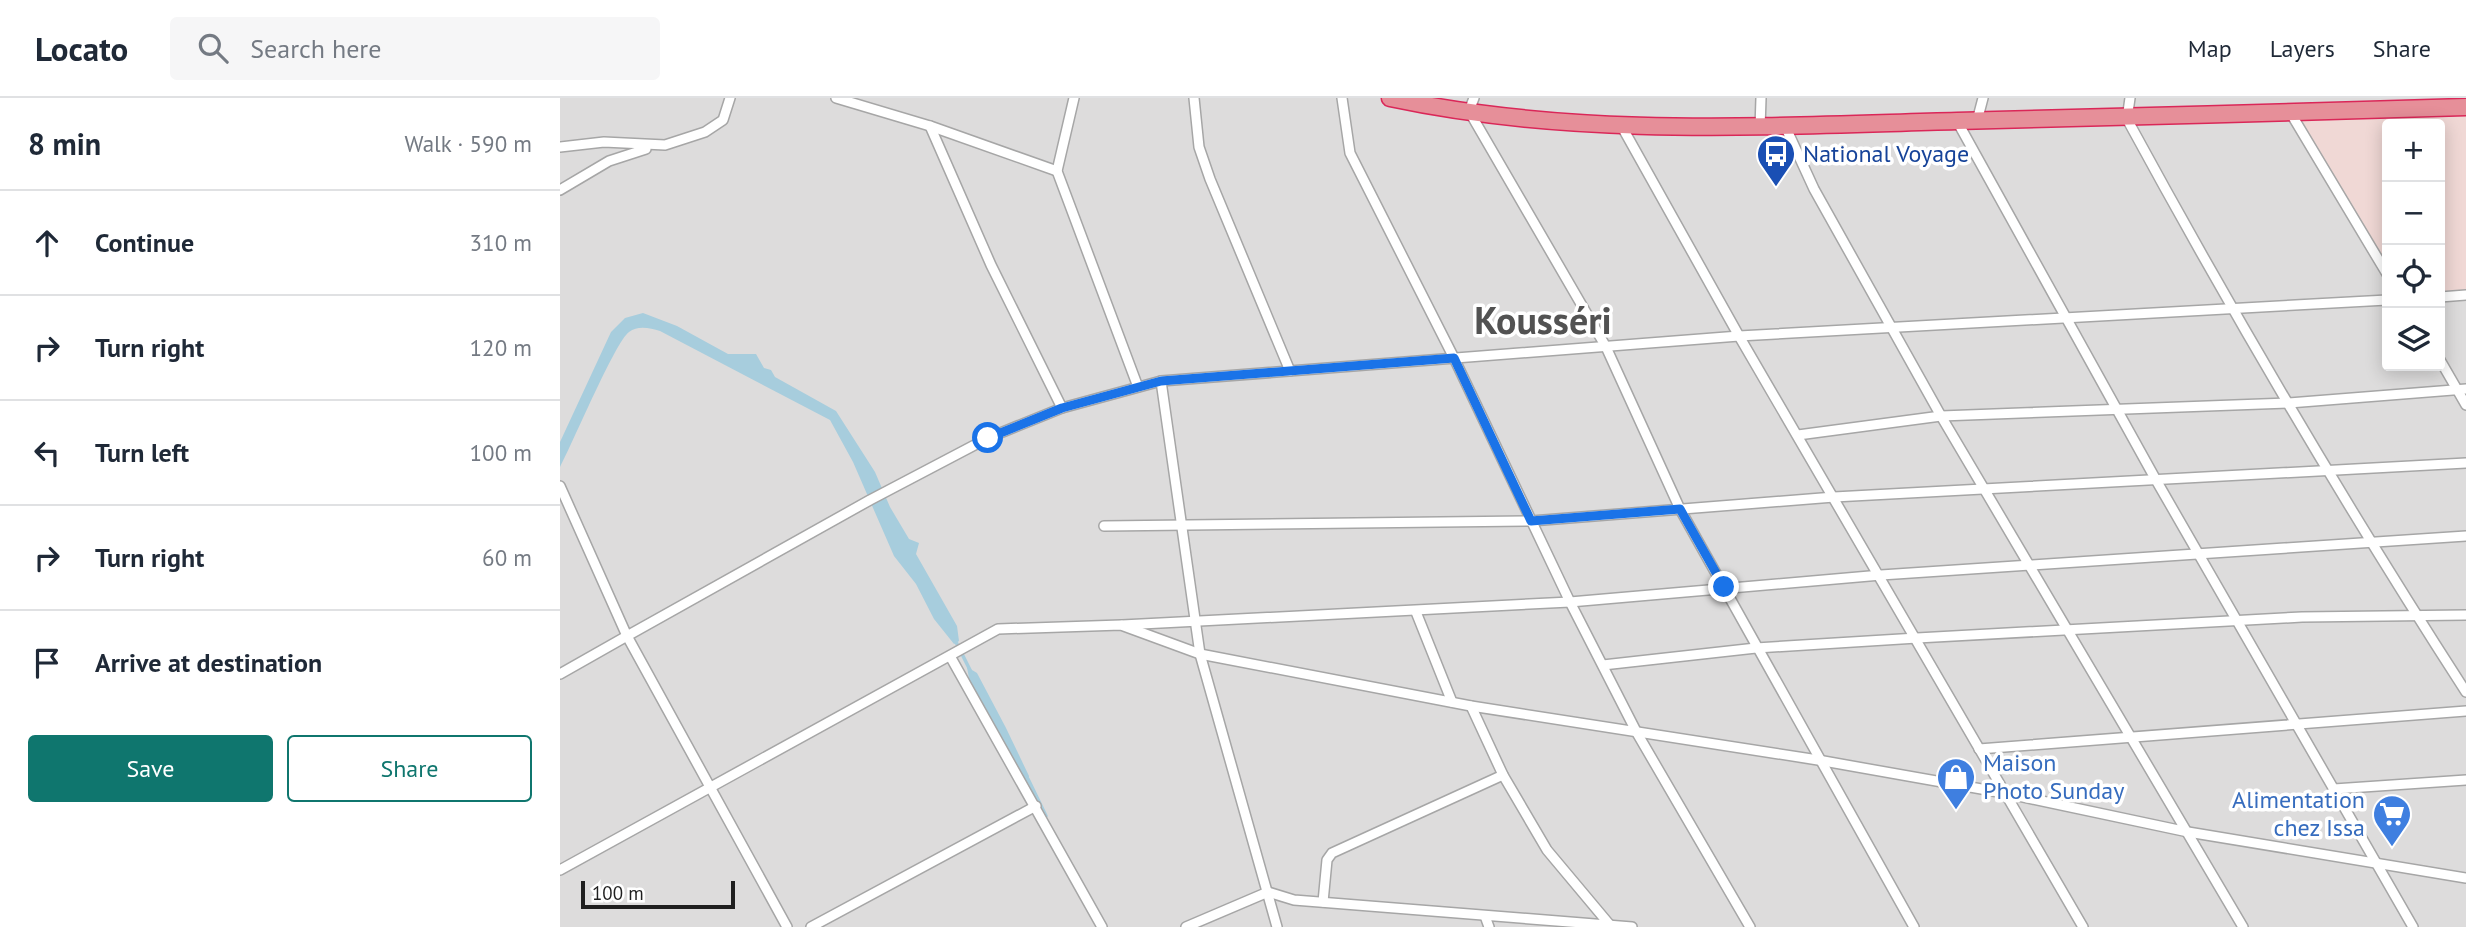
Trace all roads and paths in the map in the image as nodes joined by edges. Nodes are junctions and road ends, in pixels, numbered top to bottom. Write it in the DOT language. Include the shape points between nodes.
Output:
graph roads {
  1 [pos="730,98"];
  2 [pos="836,98"];
  3 [pos="1074,98"];
  4 [pos="1194,98"];
  5 [pos="1342,98"];
  6 [pos="1391,98"];
  7 [pos="1761,98"];
  8 [pos="1983,98"];
  9 [pos="2130,98"];
  10 [pos="2335,104"];
  11 [pos="1471,105"];
  12 [pos="2466,107"];
  13 [pos="2290,112"];
  14 [pos="2127,119"];
  15 [pos="1957,121"];
  16 [pos="1977,121"];
  17 [pos="1621,125"];
  18 [pos="930,126"];
  19 [pos="1760,128"];
  20 [pos="1786,128"];
  21 [pos="560,147"];
  22 [pos="658,147"];
  23 [pos="1057,171"];
  24 [pos="560,190"];
  25 [pos="2382,266"];
  26 [pos="2466,295"];
  27 [pos="2445,297"];
  28 [pos="2382,300"];
  29 [pos="2230,308"];
  30 [pos="2065,318"];
  31 [pos="1892,328"];
  32 [pos="1740,336"];
  33 [pos="1606,347"];
  34 [pos="1454,358"];
  35 [pos="2445,367"];
  36 [pos="1290,371"];
  37 [pos="1161,381"];
  38 [pos="1138,387"];
  39 [pos="2461,390"];
  40 [pos="2289,403"];
  41 [pos="2466,405"];
  42 [pos="1062,408"];
  43 [pos="2116,409"];
  44 [pos="1941,416"];
  45 [pos="1798,435"];
  46 [pos="2466,463"];
  47 [pos="2328,471"];
  48 [pos="2156,480"];
  49 [pos="560,486"];
  50 [pos="1986,488"];
  51 [pos="1834,497"];
  52 [pos="1680,509"];
  53 [pos="1531,521"];
  54 [pos="1181,524"];
  55 [pos="1104,526"];
  56 [pos="2466,537"];
  57 [pos="2372,544"];
  58 [pos="2202,556"];
  59 [pos="2031,565"];
  60 [pos="1881,575"];
  61 [pos="1724,587"];
  62 [pos="1570,602"];
  63 [pos="1416,612"];
  64 [pos="2466,615"];
  65 [pos="2417,617"];
  66 [pos="2237,621"];
  67 [pos="1195,622"];
  68 [pos="1121,625"];
  69 [pos="2069,631"];
  70 [pos="627,636"];
  71 [pos="1917,638"];
  72 [pos="1756,648"];
  73 [pos="1200,654"];
  74 [pos="952,655"];
  75 [pos="1604,665"];
  76 [pos="560,674"];
  77 [pos="2466,692"];
  78 [pos="1452,702"];
  79 [pos="1471,706"];
  80 [pos="2466,711"];
  81 [pos="2295,724"];
  82 [pos="1637,733"];
  83 [pos="2131,738"];
  84 [pos="1979,749"];
  85 [pos="1818,760"];
  86 [pos="1503,775"];
  87 [pos="2466,780"];
  88 [pos="708,788"];
  89 [pos="2334,789"];
  90 [pos="2004,793"];
  91 [pos="1036,806"];
  92 [pos="2188,832"];
  93 [pos="2378,866"];
  94 [pos="560,870"];
  95 [pos="2466,878"];
  96 [pos="1268,892"];
  97 [pos="1323,902"];
  98 [pos="1485,916"];
  99 [pos="1609,924"];
  100 [pos="787,927"];
  101 [pos="811,927"];
  102 [pos="1102,927"];
  103 [pos="1186,927"];
  104 [pos="1277,927"];
  105 [pos="1489,927"];
  106 [pos="1630,927"];
  107 [pos="1750,927"];
  108 [pos="1914,927"];
  109 [pos="2083,927"];
  110 [pos="2243,927"];
  111 [pos="2413,927"];
  1 -- 22 [label="street" via="723,120 705,132"];
  2 -- 18 [label="street"];
  3 -- 23 [label="street"];
  4 -- 36 [label="street" via="1203,158"];
  5 -- 34 [label="street" via="1350,153"];
  6 -- 11 [label="highway"];
  7 -- 19 [label="street"];
  8 -- 16 [label="street"];
  9 -- 14 [label="street"];
  10 -- 12 [label="highway"];
  10 -- 13 [label="highway"];
  11 -- 17 [label="highway"];
  11 -- 33 [label="street"];
  13 -- 14 [label="highway"];
  13 -- 25 [label="street"];
  14 -- 16 [label="highway"];
  14 -- 29 [label="street"];
  15 -- 16 [label="highway"];
  15 -- 20 [label="highway"];
  15 -- 30 [label="street"];
  17 -- 19 [label="highway"];
  17 -- 32 [label="street"];
  18 -- 23 [label="street"];
  18 -- 42 [label="street" via="991,265"];
  19 -- 20 [label="highway"];
  20 -- 31 [label="street" via="1814,189"];
  21 -- 22 [label="street" via="604,142"];
  22 -- 24 [label="street" via="609,161"];
  23 -- 38 [label="street"];
  26 -- 27 [label="street"];
  28 -- 29 [label="street"];
  29 -- 30 [label="street"];
  29 -- 40 [label="street"];
  30 -- 31 [label="street"];
  30 -- 43 [label="street"];
  31 -- 32 [label="street"];
  31 -- 44 [label="street"];
  32 -- 33 [label="street"];
  32 -- 45 [label="street"];
  33 -- 34 [label="street"];
  33 -- 52 [label="street"];
  34 -- 36 [label="street"];
  34 -- 53 [label="street"];
  35 -- 39 [label="street"];
  36 -- 37 [label="street"];
  37 -- 38 [label="street"];
  37 -- 54 [label="street"];
  38 -- 42 [label="street"];
  39 -- 40 [label="street"];
  39 -- 41 [label="street"];
  40 -- 43 [label="street"];
  40 -- 47 [label="street"];
  42 -- 70 [label="street" via="988,438"];
  43 -- 44 [label="street"];
  43 -- 48 [label="street"];
  44 -- 45 [label="street"];
  44 -- 50 [label="street"];
  45 -- 51 [label="street"];
  46 -- 47 [label="street"];
  47 -- 48 [label="street"];
  47 -- 57 [label="street"];
  48 -- 50 [label="street"];
  48 -- 58 [label="street"];
  49 -- 70 [label="street"];
  50 -- 51 [label="street"];
  50 -- 59 [label="street"];
  51 -- 52 [label="street"];
  51 -- 60 [label="street"];
  52 -- 53 [label="street"];
  52 -- 61 [label="street"];
  53 -- 54 [label="street"];
  53 -- 62 [label="street"];
  54 -- 55 [label="street"];
  54 -- 67 [label="street"];
  56 -- 57 [label="street"];
  57 -- 58 [label="street"];
  57 -- 65 [label="street"];
  58 -- 59 [label="street"];
  58 -- 66 [label="street"];
  59 -- 60 [label="street"];
  59 -- 69 [label="street"];
  60 -- 61 [label="street"];
  60 -- 71 [label="street"];
  61 -- 62 [label="street"];
  61 -- 72 [label="street"];
  62 -- 63 [label="street"];
  62 -- 75 [label="street"];
  63 -- 67 [label="street"];
  63 -- 78 [label="street"];
  64 -- 65 [label="street"];
  65 -- 66 [label="street"];
  65 -- 77 [label="street"];
  66 -- 69 [label="street"];
  66 -- 81 [label="street"];
  67 -- 68 [label="street"];
  67 -- 73 [label="street"];
  68 -- 73 [label="street"];
  68 -- 74 [label="street" via="1013,626 998,629"];
  69 -- 71 [label="street"];
  69 -- 83 [label="street"];
  70 -- 76 [label="street"];
  70 -- 88 [label="street"];
  71 -- 72 [label="street"];
  71 -- 84 [label="street"];
  72 -- 75 [label="street"];
  72 -- 85 [label="street"];
  73 -- 78 [label="street"];
  73 -- 96 [label="street"];
  74 -- 88 [label="street"];
  74 -- 91 [label="street"];
  75 -- 82 [label="street"];
  78 -- 79 [label="street"];
  79 -- 82 [label="street"];
  79 -- 86 [label="street"];
  80 -- 81 [label="street"];
  81 -- 83 [label="street"];
  81 -- 89 [label="street"];
  82 -- 85 [label="street"];
  82 -- 107 [label="street"];
  83 -- 84 [label="street"];
  83 -- 92 [label="street"];
  84 -- 90 [label="street"];
  85 -- 90 [label="street"];
  85 -- 108 [label="street"];
  86 -- 97 [label="street" via="1332,853"];
  86 -- 99 [label="street" via="1556,863"];
  87 -- 89 [label="street"];
  88 -- 94 [label="street"];
  88 -- 100 [label="street"];
  89 -- 93 [label="street"];
  90 -- 92 [label="street"];
  90 -- 109 [label="street"];
  91 -- 101 [label="street"];
  91 -- 102 [label="street"];
  92 -- 93 [label="street"];
  92 -- 110 [label="street"];
  93 -- 95 [label="street"];
  93 -- 111 [label="street"];
  96 -- 97 [label="street"];
  96 -- 103 [label="street"];
  96 -- 104 [label="street"];
  97 -- 98 [label="street"];
  98 -- 99 [label="street"];
  98 -- 105 [label="street"];
  99 -- 106 [label="street"];
}
